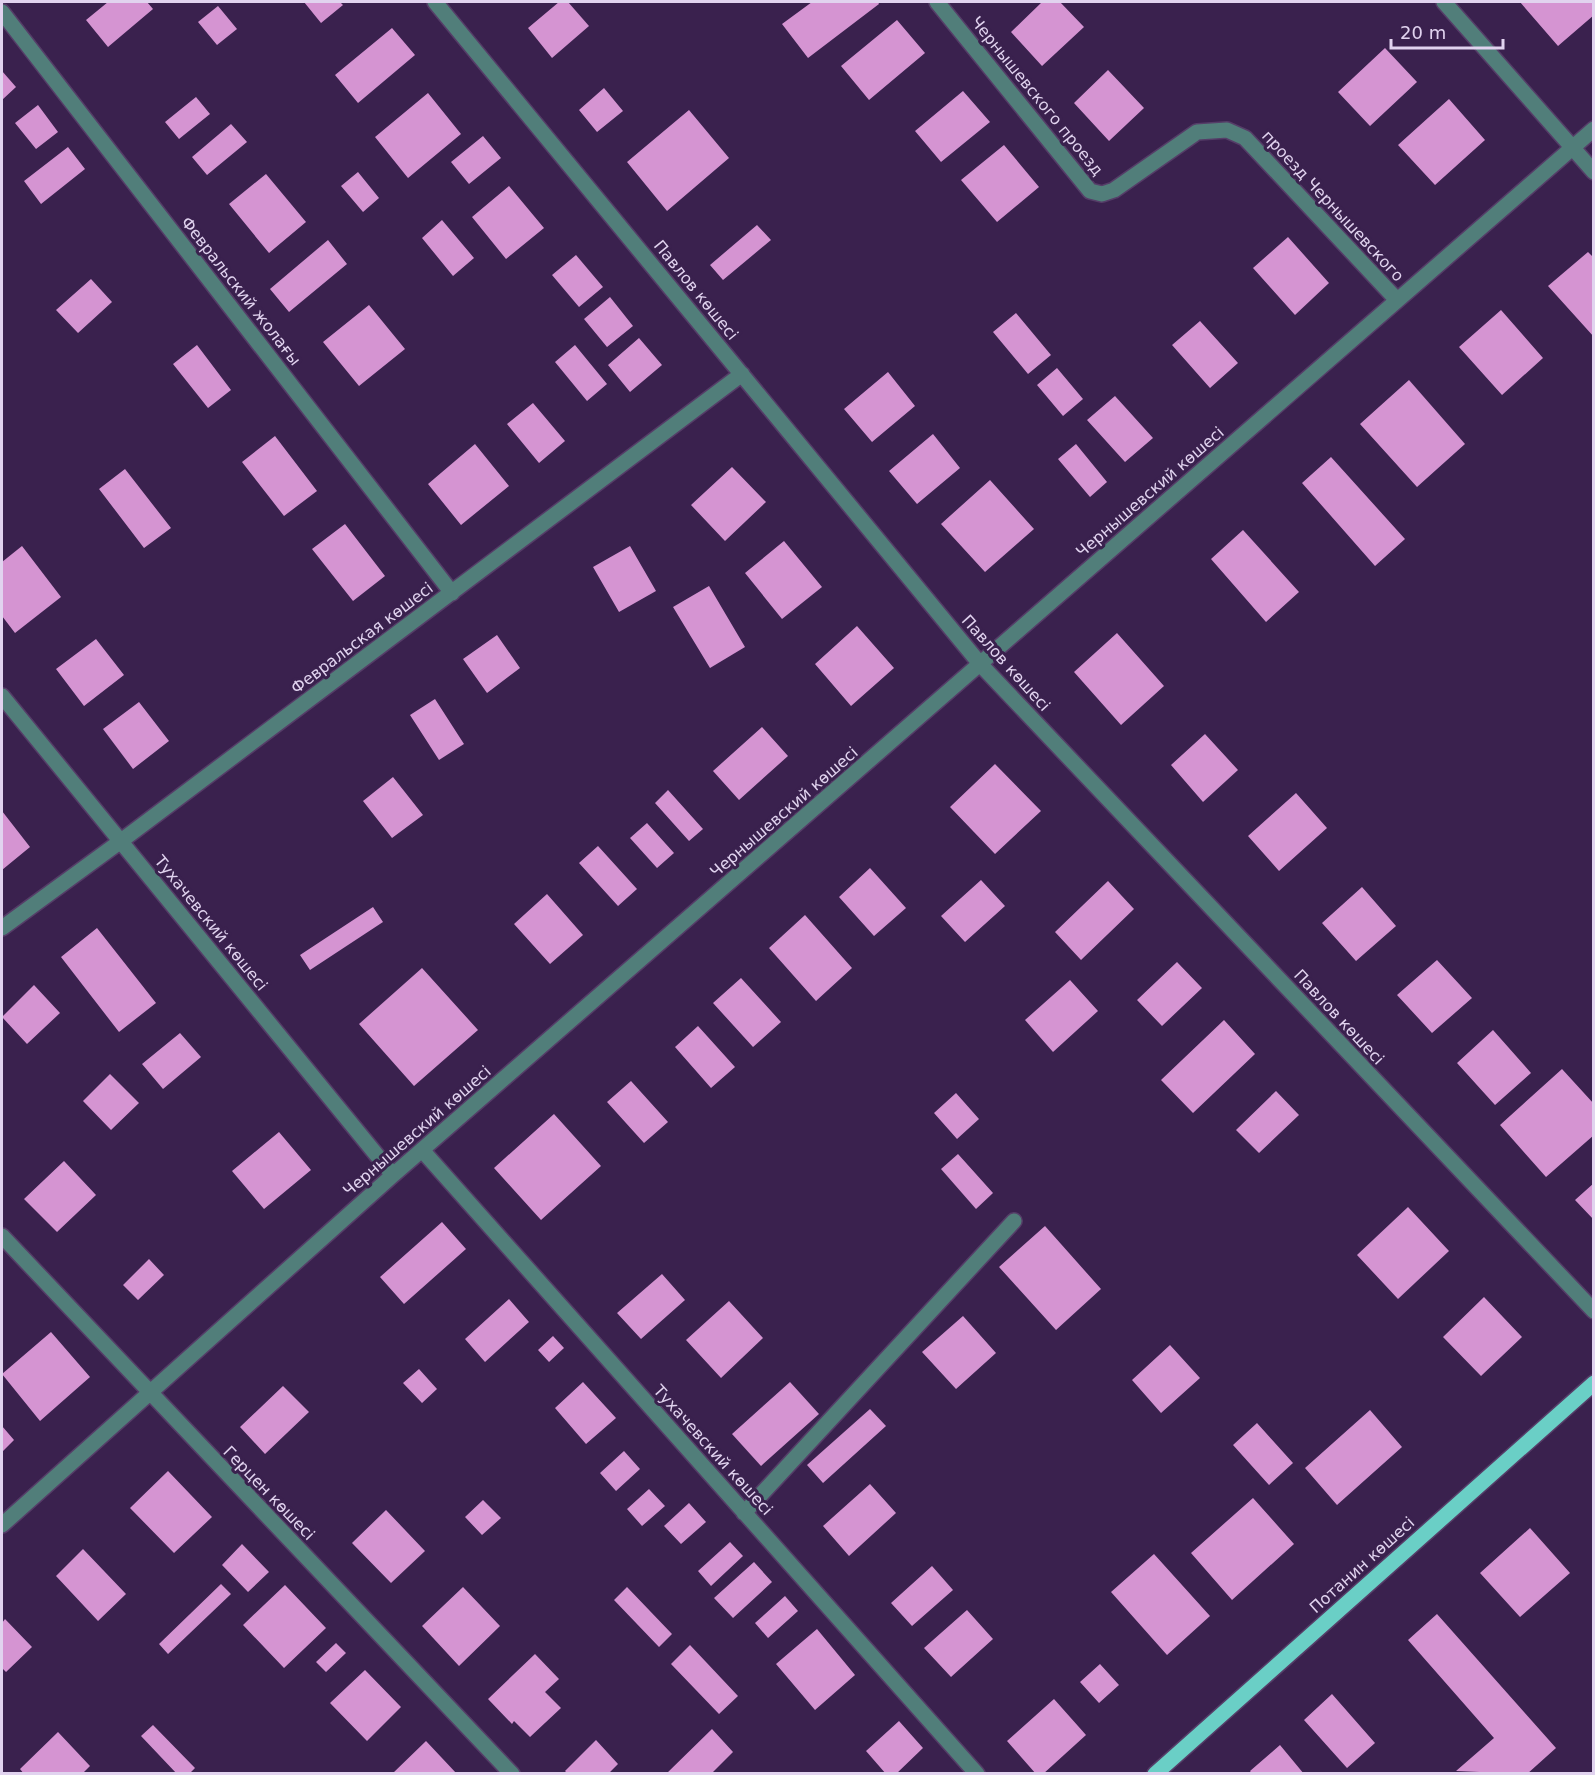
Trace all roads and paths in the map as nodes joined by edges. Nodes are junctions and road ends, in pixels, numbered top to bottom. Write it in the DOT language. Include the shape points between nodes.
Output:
graph roads {
  1 [pos="435,2"];
  2 [pos="937,2"];
  3 [pos="1444,2"];
  4 [pos="2,12"];
  5 [pos="1593,129"];
  6 [pos="1209,130"];
  7 [pos="1572,148"];
  8 [pos="1593,172"];
  9 [pos="1396,300"];
  10 [pos="742,374"];
  11 [pos="452,593"];
  12 [pos="981,665"];
  13 [pos="2,696"];
  14 [pos="121,841"];
  15 [pos="2,928"];
  16 [pos="422,1150"];
  17 [pos="393,1175"];
  18 [pos="1014,1221"];
  19 [pos="2,1236"];
  20 [pos="1593,1311"];
  21 [pos="1593,1383"];
  22 [pos="150,1394"];
  23 [pos="744,1513"];
  24 [pos="2,1525"];
  25 [pos="512,1773"];
  26 [pos="977,1773"];
  27 [pos="1155,1773"];
  1 -- 10 [label="street, Павлов көшесі"];
  2 -- 6 [label="street, Чернышевского проезд" via="1090,191 1102,194 1114,190 1185,138"];
  3 -- 7 [label="street"];
  4 -- 11 [label="street, Февральский жолағы"];
  5 -- 7 [label="street, Чернышевский көшесі"];
  6 -- 9 [label="street, проезд Чернышевского" via="1227,130 1245,138"];
  7 -- 8 [label="street"];
  7 -- 9 [label="street, Чернышевский көшесі"];
  9 -- 12 [label="street, Чернышевский көшесі"];
  10 -- 11 [label="street, Февральская көшесі"];
  10 -- 12 [label="street, Павлов көшесі"];
  11 -- 14 [label="street, Февральская көшесі"];
  12 -- 16 [label="street, Чернышевский көшесі"];
  12 -- 20 [label="street, Павлов көшесі"];
  13 -- 14 [label="street, Тухачевский көшесі"];
  14 -- 15 [label="street, Февральская көшесі"];
  14 -- 17 [label="street, Тухачевский көшесі"];
  16 -- 17 [label="street, Чернышевский көшесі"];
  16 -- 23 [label="street, Тухачевский көшесі"];
  17 -- 22 [label="street, Чернышевский көшесі"];
  18 -- 23 [label="street"];
  19 -- 22 [label="street, Герцен көшесі"];
  21 -- 27 [label="main road, Потанин көшесі"];
  22 -- 24 [label="street, Чернышевский көшесі"];
  22 -- 25 [label="street, Герцен көшесі"];
  23 -- 26 [label="street, Тухачевский көшесі"];
}
